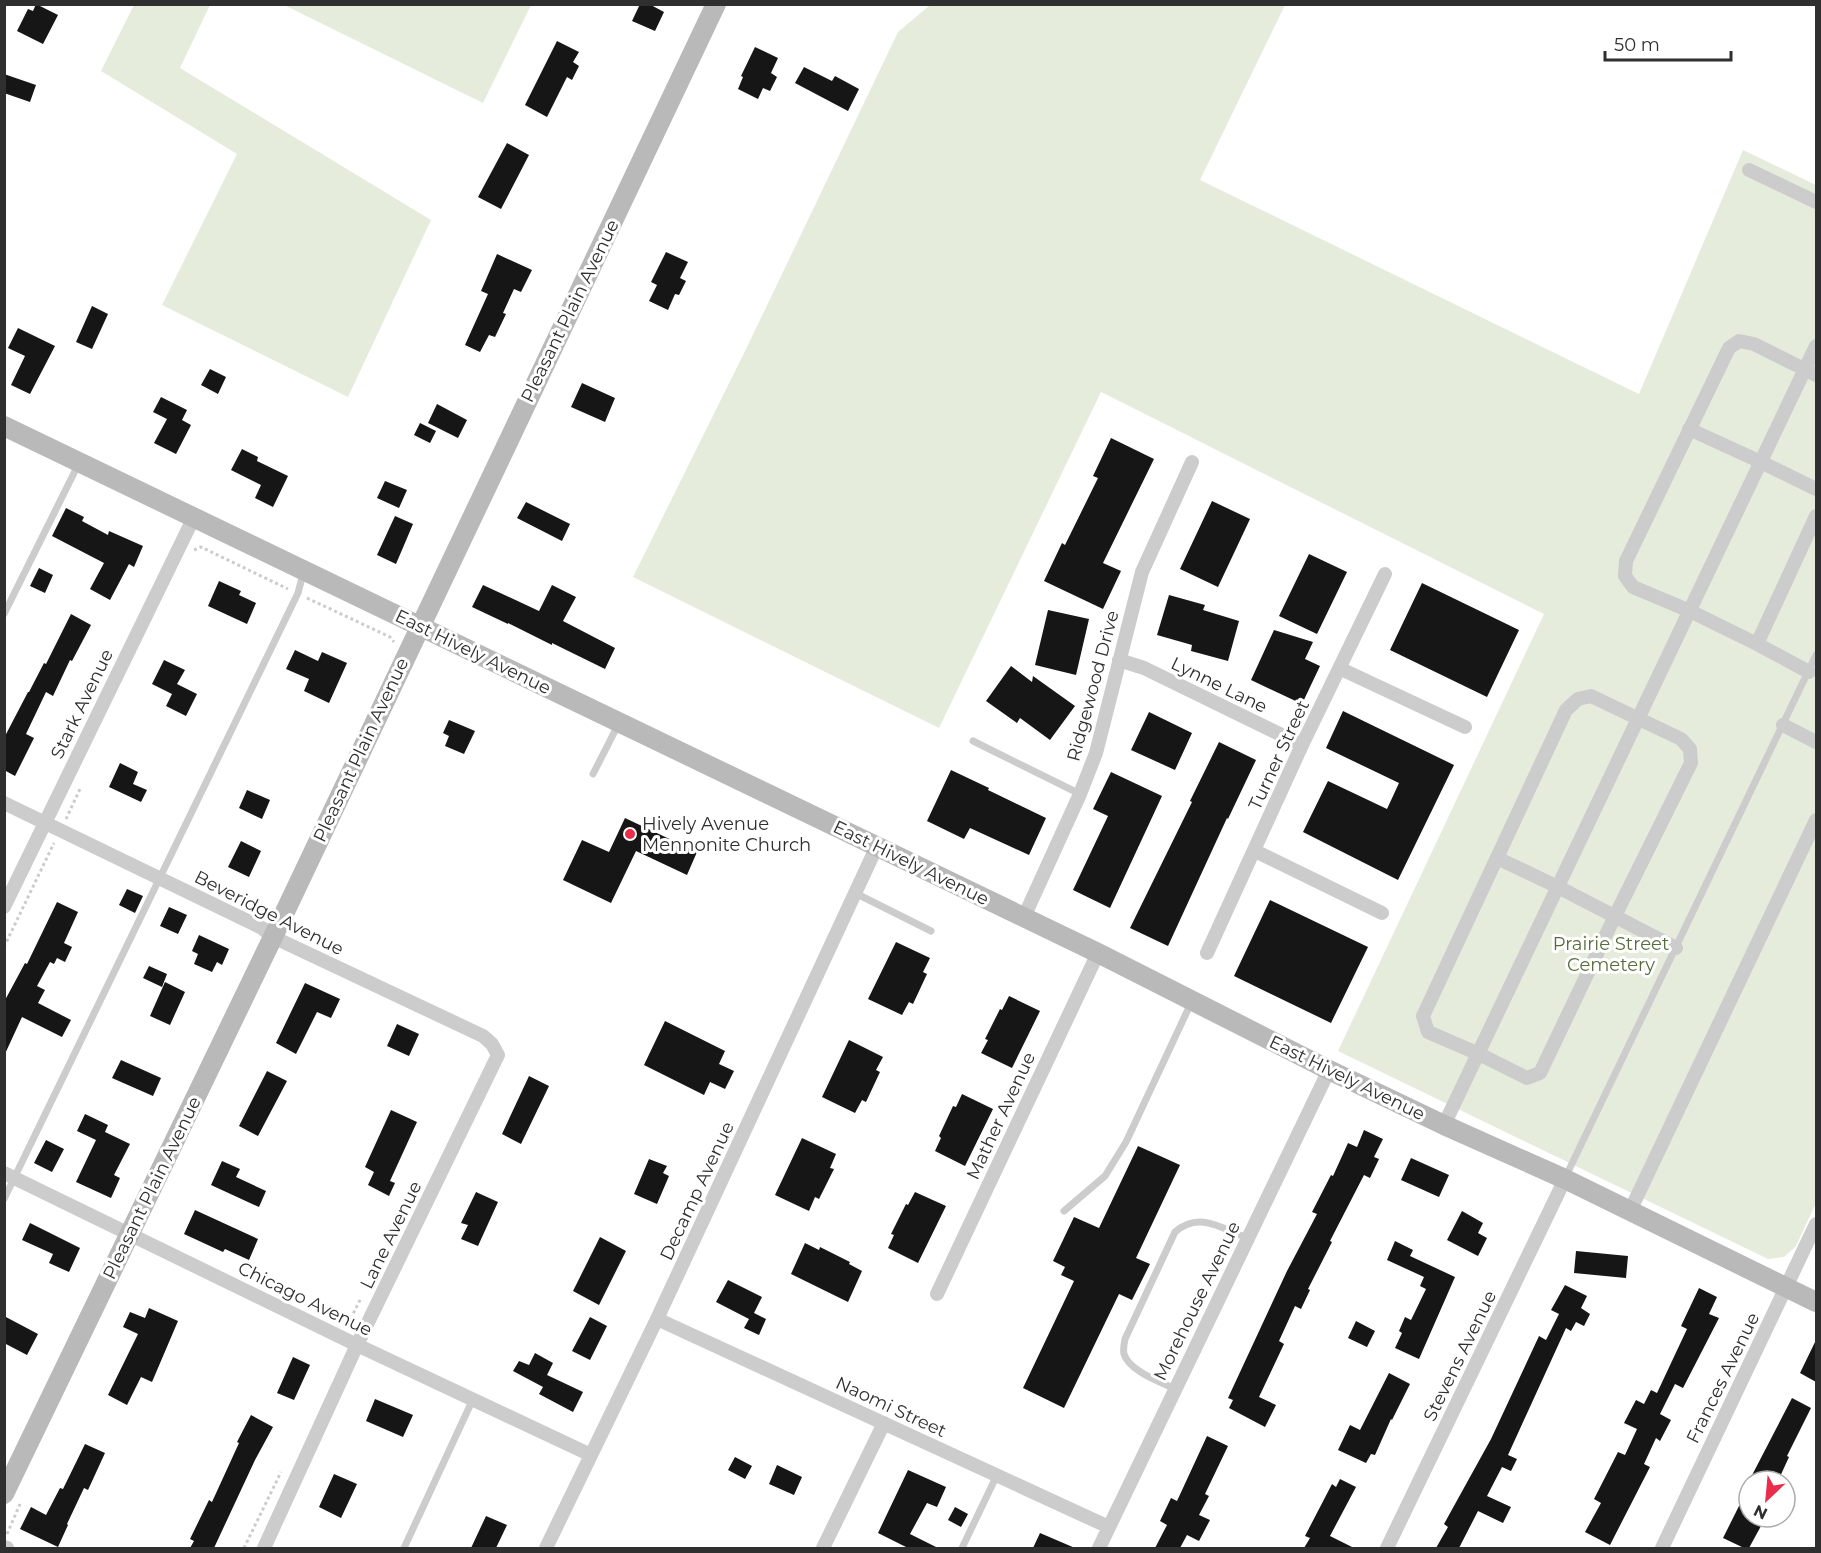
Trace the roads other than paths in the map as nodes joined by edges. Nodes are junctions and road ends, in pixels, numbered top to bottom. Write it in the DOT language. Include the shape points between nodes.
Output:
graph roads {
  1 [pos="716,4"];
  2 [pos="1749,170"];
  3 [pos="1816,202"];
  4 [pos="1816,346"];
  5 [pos="1811,372"];
  6 [pos="4,426"];
  7 [pos="1689,429"];
  8 [pos="79,462"];
  9 [pos="1192,462"];
  10 [pos="1761,462"];
  11 [pos="1816,489"];
  12 [pos="1816,516"];
  13 [pos="194,517"];
  14 [pos="304,571"];
  15 [pos="1385,574"];
  16 [pos="1690,611"];
  17 [pos="4,614"];
  18 [pos="420,626"];
  19 [pos="1757,644"];
  20 [pos="1816,655"];
  21 [pos="1119,660"];
  22 [pos="1341,669"];
  23 [pos="1809,672"];
  24 [pos="1637,718"];
  25 [pos="619,722"];
  26 [pos="1784,725"];
  27 [pos="1465,727"];
  28 [pos="973,741"];
  29 [pos="1816,742"];
  30 [pos="1302,746"];
  31 [pos="593,774"];
  32 [pos="1080,794"];
  33 [pos="4,803"];
  34 [pos="1816,820"];
  35 [pos="45,822"];
  36 [pos="877,846"];
  37 [pos="1254,851"];
  38 [pos="1497,858"];
  39 [pos="159,878"];
  40 [pos="1558,887"];
  41 [pos="855,894"];
  42 [pos="4,907"];
  43 [pos="1382,913"];
  44 [pos="1615,916"];
  45 [pos="1024,917"];
  46 [pos="931,930"];
  47 [pos="273,937"];
  48 [pos="1676,948"];
  49 [pos="1098,953"];
  50 [pos="1206,953"];
  51 [pos="1192,1000"];
  52 [pos="1479,1054"];
  53 [pos="492,1069"];
  54 [pos="1329,1070"];
  55 [pos="1444,1125"];
  56 [pos="10,1175"];
  57 [pos="1565,1179"];
  58 [pos="4,1199"];
  59 [pos="1064,1211"];
  60 [pos="1630,1211"];
  61 [pos="1816,1224"];
  62 [pos="130,1234"];
  63 [pos="1247,1239"];
  64 [pos="1786,1288"];
  65 [pos="937,1294"];
  66 [pos="1816,1302"];
  67 [pos="657,1320"];
  68 [pos="357,1345"];
  69 [pos="1175,1389"];
  70 [pos="472,1399"];
  71 [pos="884,1423"];
  72 [pos="591,1455"];
  73 [pos="997,1475"];
  74 [pos="13,1499"];
  75 [pos="1109,1527"];
  76 [pos="264,1548"];
  77 [pos="404,1548"];
  78 [pos="546,1548"];
  79 [pos="823,1548"];
  80 [pos="962,1548"];
  81 [pos="1099,1548"];
  82 [pos="1387,1548"];
  83 [pos="1662,1548"];
  1 -- 18 [label="street, Pleasant Plain Avenue"];
  2 -- 3 [label="street"];
  4 -- 5 [label="street"];
  5 -- 7 [label="street" via="1754,344 1739,341 1729,348"];
  5 -- 10 [label="street"];
  6 -- 8 [label="street, East Hively Avenue"];
  7 -- 10 [label="street"];
  7 -- 16 [label="street" via="1626,561 1625,576 1633,587"];
  8 -- 13 [label="street, East Hively Avenue"];
  8 -- 17 [label="lane"];
  9 -- 21 [label="street, Ridgewood Drive" via="1142,572"];
  10 -- 11 [label="street"];
  10 -- 16 [label="street"];
  12 -- 19 [label="street"];
  13 -- 14 [label="street, East Hively Avenue"];
  13 -- 35 [label="street, Stark Avenue"];
  14 -- 18 [label="street, East Hively Avenue"];
  14 -- 39 [label="lane" via="298,593"];
  15 -- 22 [label="street, Turner Street"];
  16 -- 19 [label="street"];
  16 -- 24 [label="street"];
  18 -- 25 [label="street, East Hively Avenue"];
  18 -- 47 [label="street, Pleasant Plain Avenue"];
  19 -- 23 [label="street"];
  20 -- 23 [label="lane"];
  21 -- 30 [label="street, Lynne Lane" via="1144,668"];
  21 -- 32 [label="street, Ridgewood Drive" via="1096,753"];
  22 -- 27 [label="street"];
  22 -- 30 [label="street, Turner Street"];
  23 -- 26 [label="lane"];
  24 -- 38 [label="street" via="1591,696 1578,699 1566,710"];
  24 -- 40 [label="street"];
  24 -- 44 [label="street" via="1681,740 1690,749 1690,764"];
  25 -- 31 [label="lane"];
  25 -- 36 [label="street, East Hively Avenue"];
  26 -- 29 [label="street"];
  26 -- 48 [label="lane"];
  28 -- 32 [label="lane"];
  30 -- 37 [label="street, Turner Street"];
  32 -- 45 [label="street, Ridgewood Drive"];
  33 -- 35 [label="street, Beveridge Avenue"];
  34 -- 60 [label="street"];
  35 -- 39 [label="street, Beveridge Avenue"];
  35 -- 42 [label="street, Stark Avenue"];
  36 -- 41 [label="street, Decamp Avenue"];
  36 -- 45 [label="street, East Hively Avenue"];
  37 -- 43 [label="street"];
  37 -- 50 [label="street, Turner Street"];
  38 -- 40 [label="street"];
  38 -- 52 [label="street" via="1423,1016 1428,1032"];
  39 -- 47 [label="street, Beveridge Avenue"];
  39 -- 56 [label="lane"];
  40 -- 44 [label="street"];
  40 -- 52 [label="street"];
  41 -- 46 [label="lane"];
  41 -- 67 [label="street, Decamp Avenue"];
  44 -- 48 [label="street"];
  44 -- 52 [label="street" via="1540,1073 1527,1078"];
  45 -- 49 [label="street, East Hively Avenue"];
  47 -- 53 [label="street, Beveridge Avenue" via="483,1036 498,1055"];
  47 -- 62 [label="street, Pleasant Plain Avenue"];
  48 -- 57 [label="lane"];
  49 -- 51 [label="street, East Hively Avenue"];
  49 -- 65 [label="street, Mather Avenue"];
  51 -- 54 [label="street, East Hively Avenue"];
  51 -- 59 [label="lane" via="1126,1142 1105,1176"];
  52 -- 55 [label="street"];
  53 -- 68 [label="street, Lane Avenue"];
  54 -- 55 [label="street, East Hively Avenue"];
  54 -- 63 [label="street, Morehouse Avenue"];
  55 -- 57 [label="street, East Hively Avenue"];
  56 -- 58 [label="lane"];
  56 -- 62 [label="street, Chicago Avenue"];
  57 -- 60 [label="street, East Hively Avenue"];
  57 -- 82 [label="street, Stevens Avenue"];
  60 -- 64 [label="street, East Hively Avenue"];
  61 -- 64 [label="street, Frances Avenue"];
  62 -- 68 [label="street, Chicago Avenue"];
  62 -- 74 [label="street, Pleasant Plain Avenue"];
  63 -- 69 [label="street, Morehouse Avenue"];
  63 -- 69 [label="lane" via="1207,1222 1184,1224 1175,1232 1125,1339 1124,1353 1141,1372"];
  64 -- 66 [label="street, East Hively Avenue"];
  64 -- 83 [label="street, Frances Avenue"];
  67 -- 71 [label="street, Naomi Street"];
  67 -- 72 [label="street, Decamp Avenue"];
  68 -- 70 [label="street, Chicago Avenue"];
  68 -- 76 [label="street, Lane Avenue"];
  69 -- 75 [label="street, Morehouse Avenue"];
  70 -- 72 [label="street, Chicago Avenue"];
  70 -- 77 [label="lane"];
  71 -- 73 [label="street, Naomi Street"];
  71 -- 79 [label="street"];
  72 -- 78 [label="street, Decamp Avenue"];
  73 -- 75 [label="street, Naomi Street"];
  73 -- 80 [label="lane"];
  75 -- 81 [label="street, Morehouse Avenue"];
}
